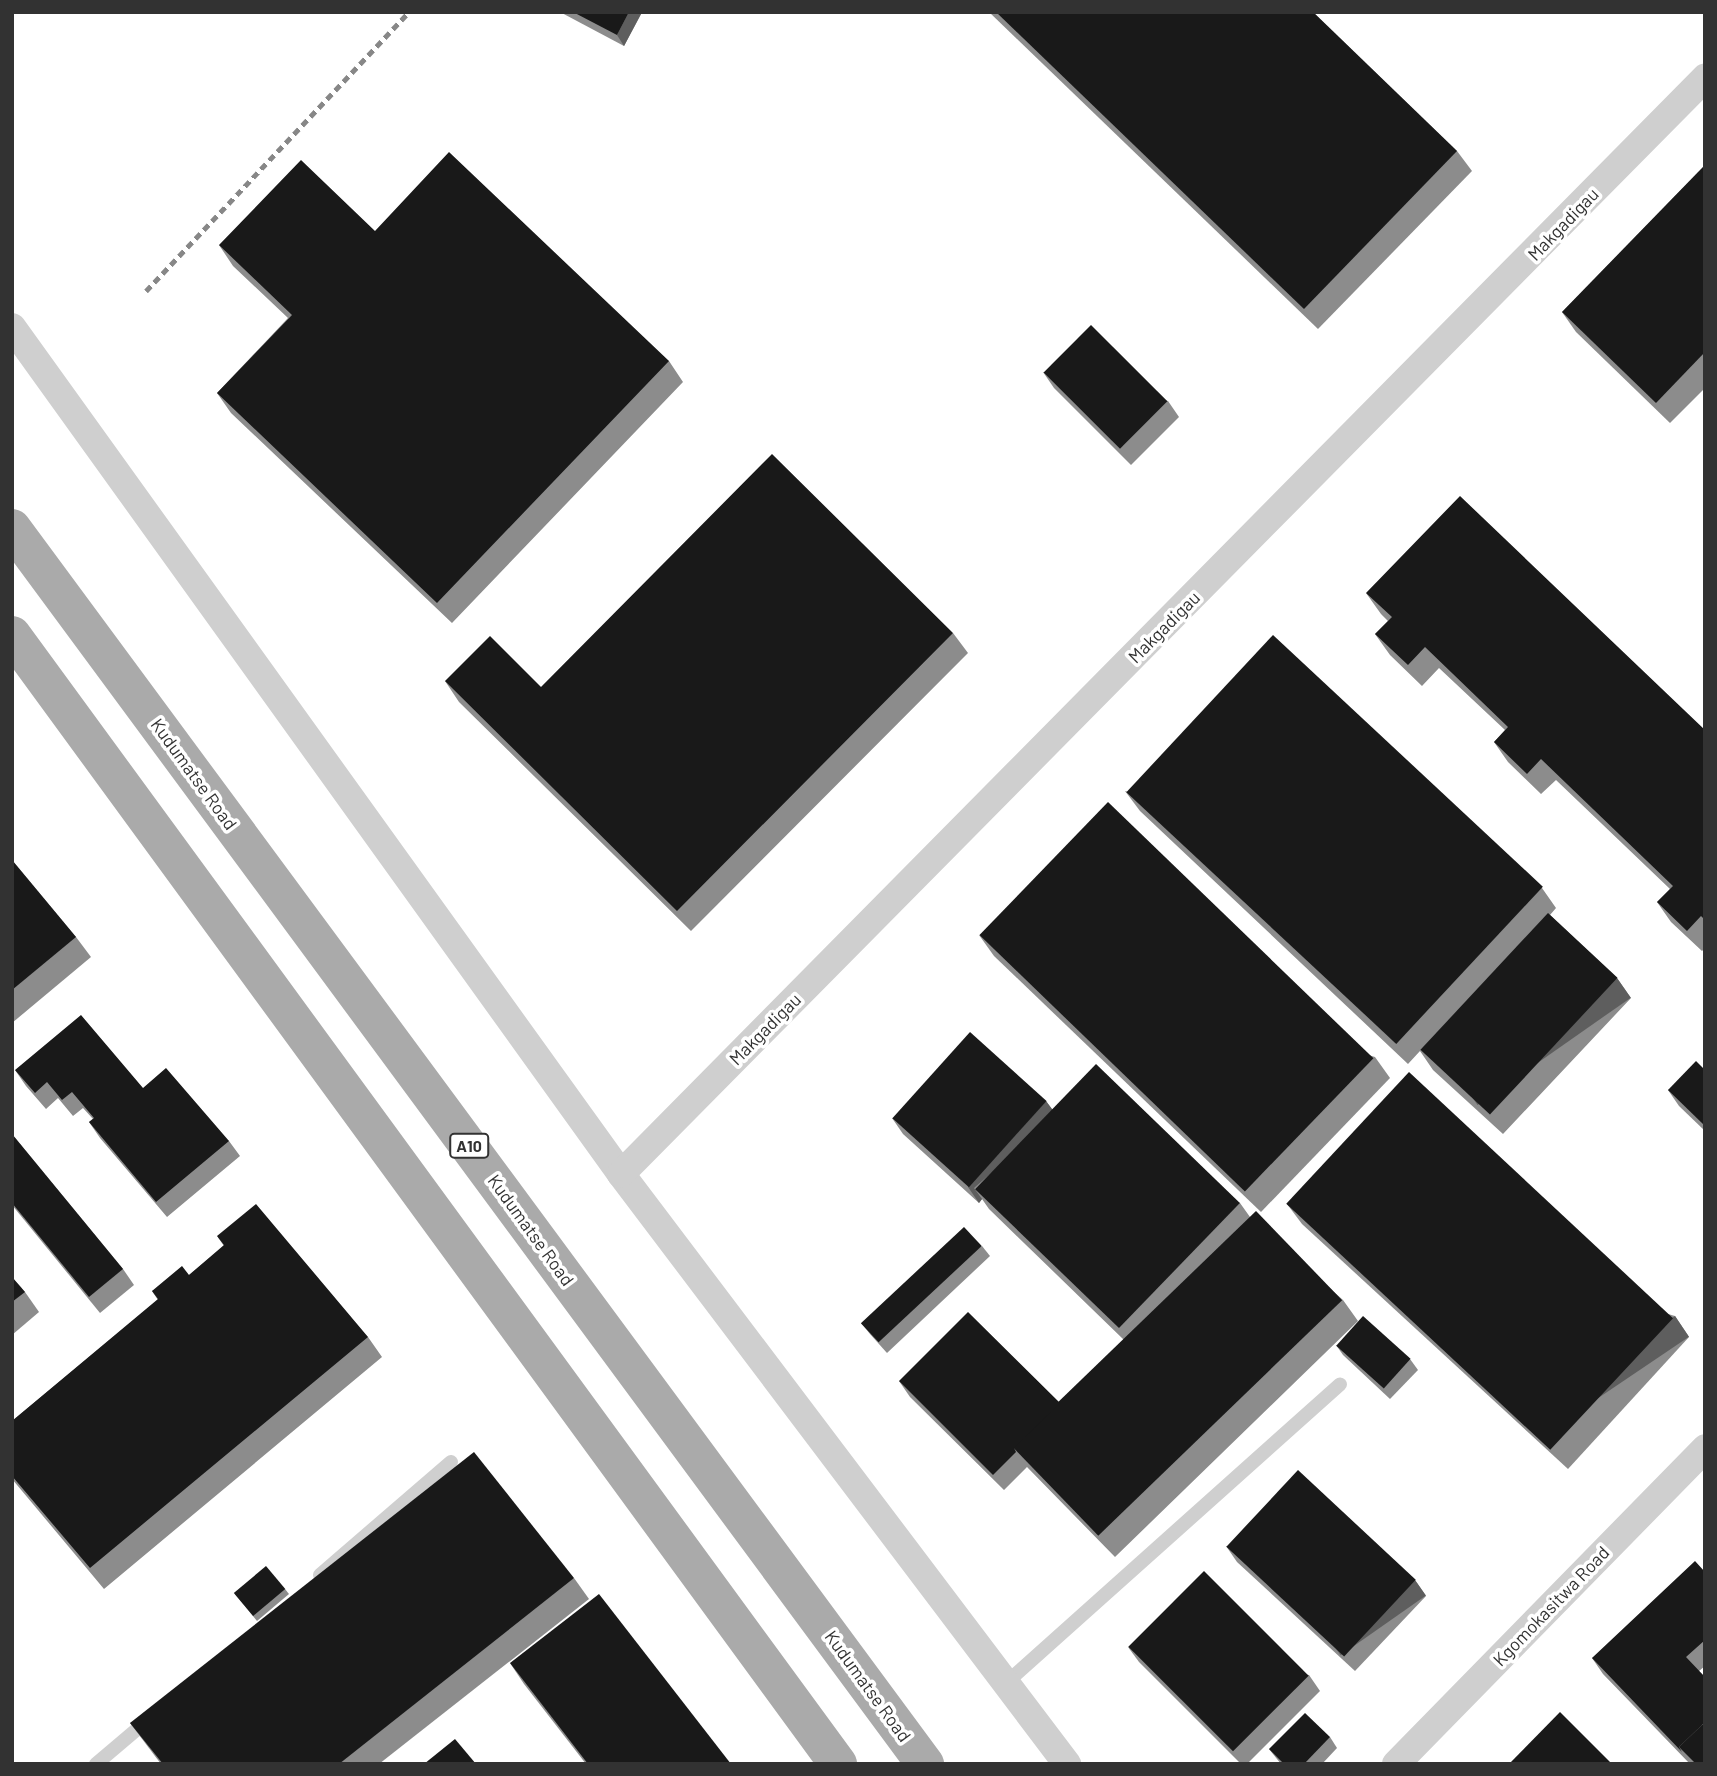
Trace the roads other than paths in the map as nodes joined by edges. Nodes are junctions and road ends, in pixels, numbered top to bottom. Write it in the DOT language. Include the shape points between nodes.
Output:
graph roads {
  1 [pos="1705,78"];
  2 [pos="12,327"];
  3 [pos="12,528"];
  4 [pos="12,635"];
  5 [pos="621,1174"];
  6 [pos="1340,1384"];
  7 [pos="1705,1448"];
  8 [pos="451,1462"];
  9 [pos="308,1585"];
  10 [pos="1006,1683"];
  11 [pos="166,1705"];
  12 [pos="96,1764"];
  13 [pos="838,1764"];
  14 [pos="925,1764"];
  15 [pos="1067,1764"];
  16 [pos="1396,1764"];
  1 -- 5 [label="street, Makgadigau"];
  2 -- 5 [label="street"];
  3 -- 14 [label="main road, Kudumatse Road / A10"];
  4 -- 13 [label="main road"];
  5 -- 10 [label="street"];
  6 -- 10 [label="lane"];
  7 -- 16 [label="street, Kgomokasitwa Road"];
  8 -- 9 [label="lane"];
  10 -- 15 [label="street"];
  11 -- 12 [label="lane"];
}
